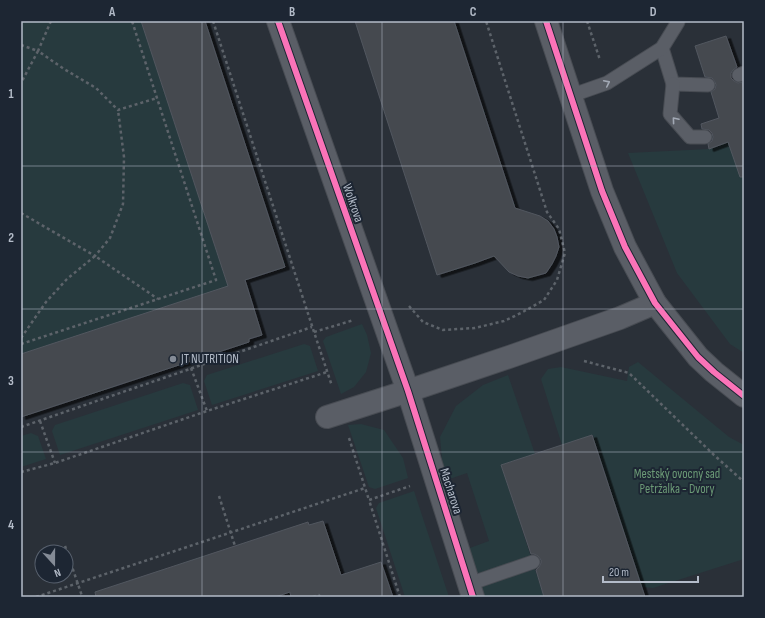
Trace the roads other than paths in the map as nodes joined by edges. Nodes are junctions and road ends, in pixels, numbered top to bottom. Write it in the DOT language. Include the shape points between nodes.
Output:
graph roads {
  1 [pos="278,21"];
  2 [pos="546,21"];
  3 [pos="679,21"];
  4 [pos="662,48"];
  5 [pos="673,84"];
  6 [pos="708,85"];
  7 [pos="570,96"];
  8 [pos="705,137"];
  9 [pos="655,303"];
  10 [pos="408,391"];
  11 [pos="744,396"];
  12 [pos="334,415"];
  13 [pos="533,562"];
  14 [pos="471,590"];
  1 -- 10 [label="street, Wolkrova"];
  2 -- 7 [label="street"];
  3 -- 4 [label="lane"];
  4 -- 5 [label="lane"];
  4 -- 7 [label="lane" via="607,83"];
  5 -- 6 [label="lane"];
  8 -- 5 [label="lane, one-way" via="690,137 670,114"];
  7 -- 9 [label="street" via="602,191 625,247"];
  9 -- 10 [label="street"];
  9 -- 11 [label="street" via="698,357"];
  10 -- 12 [label="street"];
  10 -- 14 [label="street, Macharova"];
  13 -- 14 [label="lane"];
}
